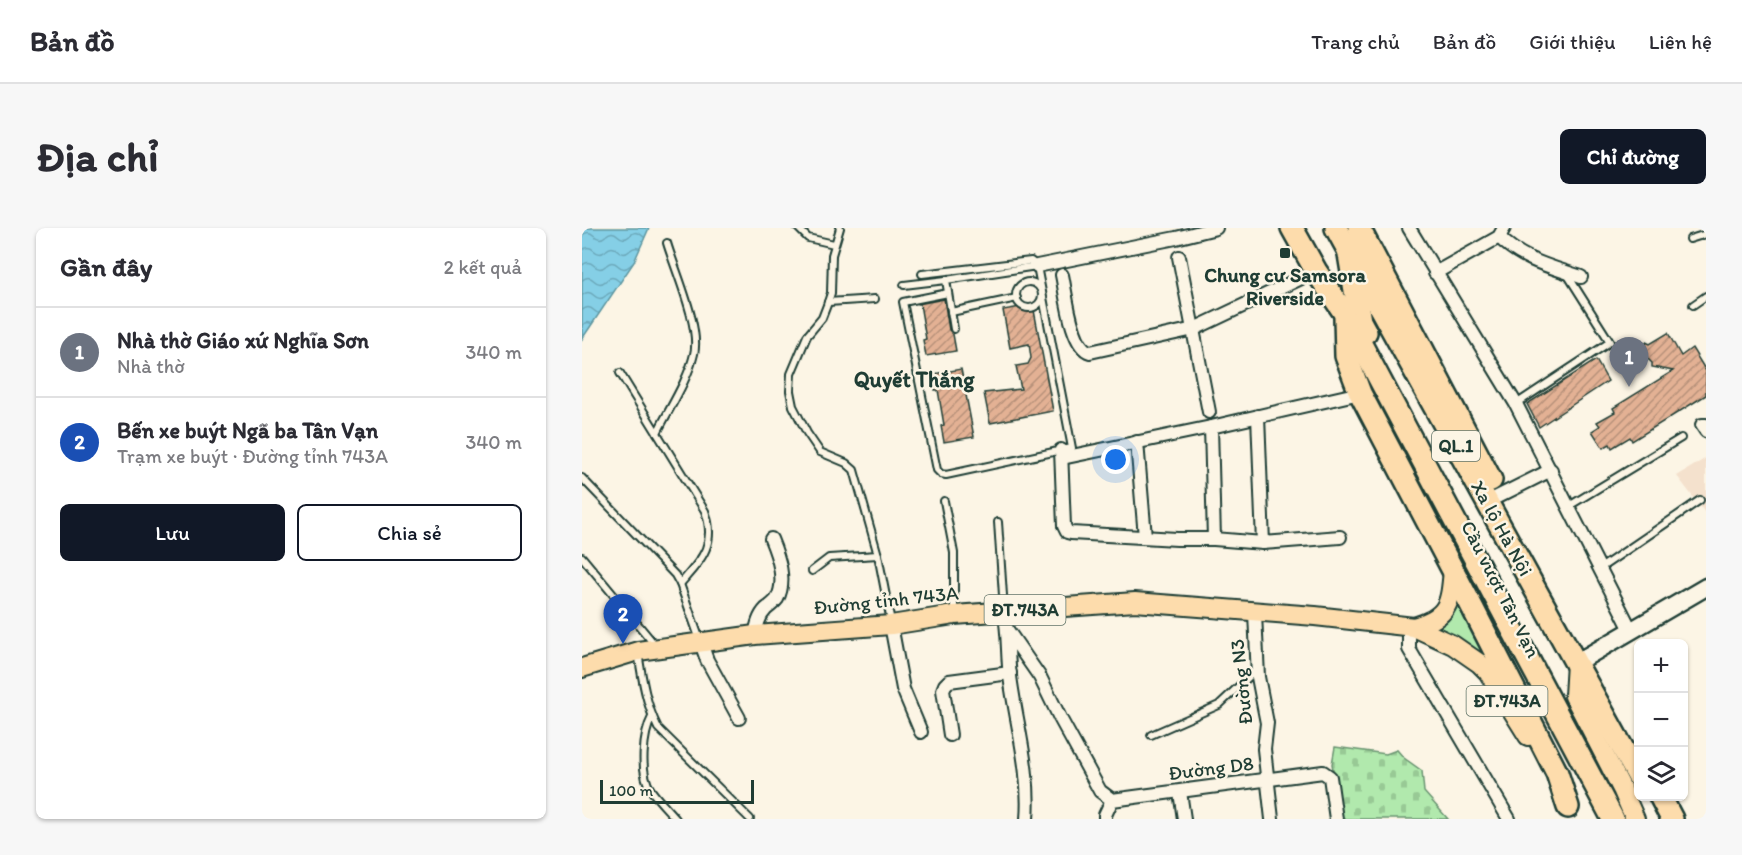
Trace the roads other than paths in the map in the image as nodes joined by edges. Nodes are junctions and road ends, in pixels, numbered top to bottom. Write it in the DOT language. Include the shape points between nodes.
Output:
graph roads {
  1 [pos="798,228"];
  2 [pos="840,228"];
  3 [pos="845,228"];
  4 [pos="1216,228"];
  5 [pos="1292,228"];
  6 [pos="1336,228"];
  7 [pos="1359,228"];
  8 [pos="1409,228"];
  9 [pos="1502,232"];
  10 [pos="1706,234"];
  11 [pos="1690,239"];
  12 [pos="667,243"];
  13 [pos="834,244"];
  14 [pos="1348,248"];
  15 [pos="1179,257"];
  16 [pos="1036,266"];
  17 [pos="1316,270"];
  18 [pos="1565,272"];
  19 [pos="1435,273"];
  20 [pos="922,274"];
  21 [pos="1062,275"];
  22 [pos="1581,277"];
  23 [pos="946,280"];
  24 [pos="904,285"];
  25 [pos="948,293"];
  26 [pos="1042,294"];
  27 [pos="1706,296"];
  28 [pos="1017,298"];
  29 [pos="876,299"];
  30 [pos="828,302"];
  31 [pos="1693,305"];
  32 [pos="951,312"];
  33 [pos="1345,314"];
  34 [pos="954,329"];
  35 [pos="1194,329"];
  36 [pos="620,373"];
  37 [pos="1360,393"];
  38 [pos="1516,404"];
  39 [pos="1209,412"];
  40 [pos="1258,416"];
  41 [pos="1706,425"];
  42 [pos="1211,427"];
  43 [pos="1408,430"];
  44 [pos="1706,431"];
  45 [pos="657,433"];
  46 [pos="1681,438"];
  47 [pos="1137,442"];
  48 [pos="1062,454"];
  49 [pos="1551,470"];
  50 [pos="582,478"];
  51 [pos="1494,499"];
  52 [pos="1700,500"];
  53 [pos="944,501"];
  54 [pos="1568,507"];
  55 [pos="998,522"];
  56 [pos="1145,537"];
  57 [pos="1340,537"];
  58 [pos="771,539"];
  59 [pos="1214,539"];
  60 [pos="1263,543"];
  61 [pos="878,555"];
  62 [pos="582,557"];
  63 [pos="1453,570"];
  64 [pos="1599,570"];
  65 [pos="812,571"];
  66 [pos="680,584"];
  67 [pos="1706,587"];
  68 [pos="1004,611"];
  69 [pos="1255,613"];
  70 [pos="954,615"];
  71 [pos="891,625"];
  72 [pos="1411,627"];
  73 [pos="1008,630"];
  74 [pos="1631,630"];
  75 [pos="754,635"];
  76 [pos="701,643"];
  77 [pos="658,648"];
  78 [pos="638,651"];
  79 [pos="1581,660"];
  80 [pos="582,668"];
  81 [pos="1257,669"];
  82 [pos="1010,673"];
  83 [pos="652,717"];
  84 [pos="739,718"];
  85 [pos="921,732"];
  86 [pos="950,735"];
  87 [pos="1151,735"];
  88 [pos="1634,751"];
  89 [pos="1634,768"];
  90 [pos="1612,771"];
  91 [pos="1267,781"];
  92 [pos="1180,792"];
  93 [pos="1112,800"];
  94 [pos="1652,801"];
  95 [pos="1663,801"];
  96 [pos="1571,813"];
  97 [pos="1105,817"];
  98 [pos="676,819"];
  99 [pos="750,819"];
  100 [pos="1027,819"];
  101 [pos="1184,819"];
  102 [pos="1272,819"];
  103 [pos="1336,819"];
  104 [pos="1509,819"];
  105 [pos="1605,819"];
  106 [pos="1613,819"];
  107 [pos="1619,819"];
  108 [pos="1635,819"];
  109 [pos="1647,819"];
  110 [pos="1662,819"];
  111 [pos="1672,819"];
  1 -- 13 [label="lane" via="808,238"];
  2 -- 3 [label="lane"];
  2 -- 13 [label="lane"];
  4 -- 16 [label="street"];
  5 -- 17 [label="highway, QL.1"];
  6 -- 14 [label="highway, Xa lộ Hà Nội / QL.1"];
  7 -- 51 [label="highway, Xa lộ Hà Nội / QL.1"];
  8 -- 19 [label="street"];
  9 -- 18 [label="street" via="1511,249"];
  9 -- 19 [label="street"];
  10 -- 11 [label="lane"];
  12 -- 45 [label="lane" via="696,342 690,366"];
  13 -- 30 [label="lane"];
  14 -- 43 [label="highway, Xa lộ Hà Nội / QL.1" via="1360,321"];
  14 -- 51 [label="highway, Xa lộ Hà Nội / QL.1"];
  15 -- 35 [label="street"];
  16 -- 20 [label="lane" via="1031,261"];
  16 -- 23 [label="lane"];
  16 -- 26 [label="lane"];
  17 -- 33 [label="highway, QL.1"];
  17 -- 35 [label="street"];
  18 -- 22 [label="street"];
  18 -- 38 [label="lane" via="1610,342"];
  19 -- 38 [label="street"];
  21 -- 35 [label="street" via="1076,339 1084,351"];
  23 -- 24 [label="lane"];
  23 -- 25 [label="lane"];
  25 -- 32 [label="lane"];
  25 -- 48 [label="lane" via="903,302 937,470 946,475"];
  26 -- 28 [label="lane" via="1037,305 1029,308"];
  26 -- 28 [label="lane" via="1039,286 1027,283 1018,290"];
  26 -- 48 [label="lane" via="1072,448"];
  27 -- 31 [label="lane"];
  28 -- 32 [label="lane"];
  29 -- 30 [label="lane"];
  30 -- 61 [label="lane" via="822,318 807,336 791,374 790,391 793,405 819,452 854,470"];
  32 -- 34 [label="lane"];
  33 -- 37 [label="highway" via="1346,356"];
  33 -- 43 [label="highway, QL.1"];
  35 -- 39 [label="street"];
  36 -- 45 [label="lane"];
  37 -- 40 [label="street"];
  37 -- 63 [label="highway"];
  38 -- 49 [label="street"];
  40 -- 42 [label="street"];
  40 -- 60 [label="street"];
  41 -- 44 [label="street" via="1702,425"];
  42 -- 47 [label="street"];
  42 -- 59 [label="street"];
  43 -- 105 [label="highway, Cầu vượt Tân Vạn / QL.1"];
  43 -- 106 [label="highway, Cầu vượt Tân Vạn / QL.1"];
  43 -- 107 [label="highway, Cầu vượt Tân Vạn / QL.1"];
  45 -- 66 [label="lane" via="710,525 707,550"];
  46 -- 54 [label="lane"];
  47 -- 48 [label="street"];
  47 -- 56 [label="street"];
  48 -- 56 [label="street" via="1067,532"];
  49 -- 51 [label="street"];
  49 -- 54 [label="street"];
  50 -- 66 [label="lane"];
  51 -- 79 [label="highway, Xa lộ Hà Nội / QL.1"];
  52 -- 64 [label="lane"];
  53 -- 70 [label="lane" via="954,553"];
  54 -- 64 [label="street"];
  55 -- 68 [label="lane"];
  56 -- 59 [label="street"];
  57 -- 60 [label="street"];
  58 -- 75 [label="street" via="780,560 780,584 777,598 764,611"];
  59 -- 60 [label="street"];
  61 -- 65 [label="lane" via="829,558"];
  61 -- 71 [label="lane"];
  62 -- 77 [label="lane"];
  63 -- 72 [label="main road" via="1451,595 1443,612 1431,622"];
  63 -- 96 [label="highway" via="1557,773"];
  64 -- 74 [label="street"];
  66 -- 76 [label="lane"];
  67 -- 74 [label="main road"];
  68 -- 69 [label="main road, Đường tỉnh 743A / ĐT.743A" via="1136,602"];
  68 -- 70 [label="main road, Đường tỉnh 743A / ĐT.743A"];
  68 -- 73 [label="street"];
  69 -- 72 [label="main road, Đường tỉnh 743A / ĐT.743A"];
  69 -- 81 [label="street, Đường N3"];
  70 -- 71 [label="main road, Đường tỉnh 743A / ĐT.743A"];
  71 -- 75 [label="main road, Đường tỉnh 743A / ĐT.743A"];
  71 -- 85 [label="street" via="903,689"];
  72 -- 96 [label="main road, Đường tỉnh 743A / ĐT.743A" via="1453,645 1488,672"];
  72 -- 104 [label="street" via="1409,649"];
  73 -- 82 [label="street"];
  73 -- 93 [label="street" via="1040,677 1100,791"];
  74 -- 79 [label="main road"];
  75 -- 76 [label="main road, Đường tỉnh 743A / ĐT.743A"];
  76 -- 77 [label="main road, Đường tỉnh 743A / ĐT.743A"];
  76 -- 84 [label="street"];
  77 -- 78 [label="main road, Đường tỉnh 743A / ĐT.743A"];
  78 -- 80 [label="main road, Đường tỉnh 743A / ĐT.743A"];
  78 -- 83 [label="lane"];
  79 -- 88 [label="highway, Xa lộ Hà Nội / QL.1"];
  79 -- 89 [label="highway, Xa lộ Hà Nội / QL.1"];
  79 -- 90 [label="main road, ĐT.743A" via="1575,696"];
  81 -- 87 [label="lane" via="1219,705"];
  81 -- 91 [label="street, Đường N3" via="1267,723"];
  82 -- 86 [label="street" via="949,681 945,685"];
  82 -- 100 [label="street" via="1027,782"];
  83 -- 98 [label="lane" via="646,728 644,750 649,788"];
  83 -- 99 [label="lane" via="658,728"];
  90 -- 108 [label="main road, ĐT.743A"];
  90 -- 109 [label="main road" via="1631,786"];
  91 -- 92 [label="street, Đường D8"];
  91 -- 102 [label="street, Đường N3"];
  91 -- 103 [label="street, Đường D8" via="1323,772 1329,777"];
  92 -- 93 [label="street, Đường D8"];
  92 -- 101 [label="street"];
  93 -- 97 [label="street"];
  94 -- 110 [label="highway"];
  95 -- 111 [label="highway"];
}
